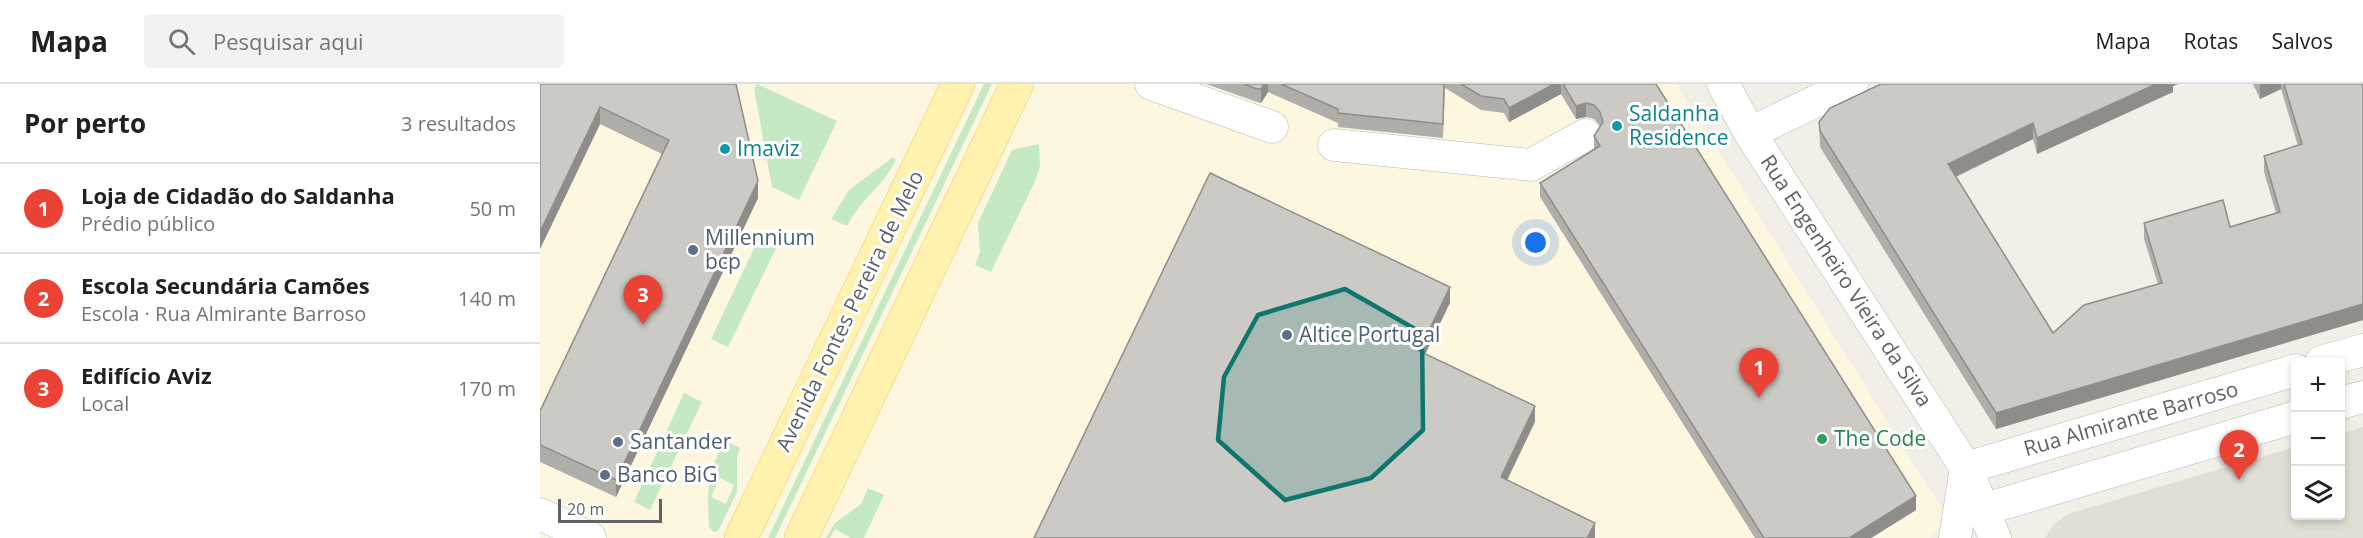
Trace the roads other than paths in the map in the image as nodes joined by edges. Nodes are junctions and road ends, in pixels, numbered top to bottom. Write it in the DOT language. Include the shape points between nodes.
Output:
graph roads {
  1 [pos="1017,84"];
  2 [pos="1151,84"];
  3 [pos="1852,84"];
  4 [pos="1726,85"];
  5 [pos="953,86"];
  6 [pos="1272,127"];
  7 [pos="1750,133"];
  8 [pos="1585,135"];
  9 [pos="1334,145"];
  10 [pos="2363,350"];
  11 [pos="2337,358"];
  12 [pos="2291,371"];
  13 [pos="2363,397"];
  14 [pos="2345,402"];
  15 [pos="2291,418"];
  16 [pos="1966,468"];
  17 [pos="1985,509"];
  18 [pos="540,514"];
  19 [pos="1957,536"];
  20 [pos="591,538"];
  21 [pos="741,538"];
  22 [pos="801,538"];
  23 [pos="1995,538"];
  1 -- 22 [label="main road"];
  2 -- 6 [label="street"];
  3 -- 7 [label="street"];
  4 -- 7 [label="street, Rua Engenheiro Vieira da Silva"];
  5 -- 21 [label="main road, Avenida Fontes Pereira de Melo"];
  7 -- 16 [label="street, Rua Engenheiro Vieira da Silva"];
  8 -- 9 [label="street" via="1531,165"];
  10 -- 11 [label="street"];
  12 -- 16 [label="street, Rua Almirante Barroso"];
  13 -- 14 [label="street"];
  15 -- 17 [label="street, Rua Almirante Barroso"];
  16 -- 17 [label="street, Rua Engenheiro Vieira da Silva"];
  16 -- 19 [label="street"];
  17 -- 23 [label="street, Rua Engenheiro Vieira da Silva"];
  18 -- 20 [label="street"];
}
